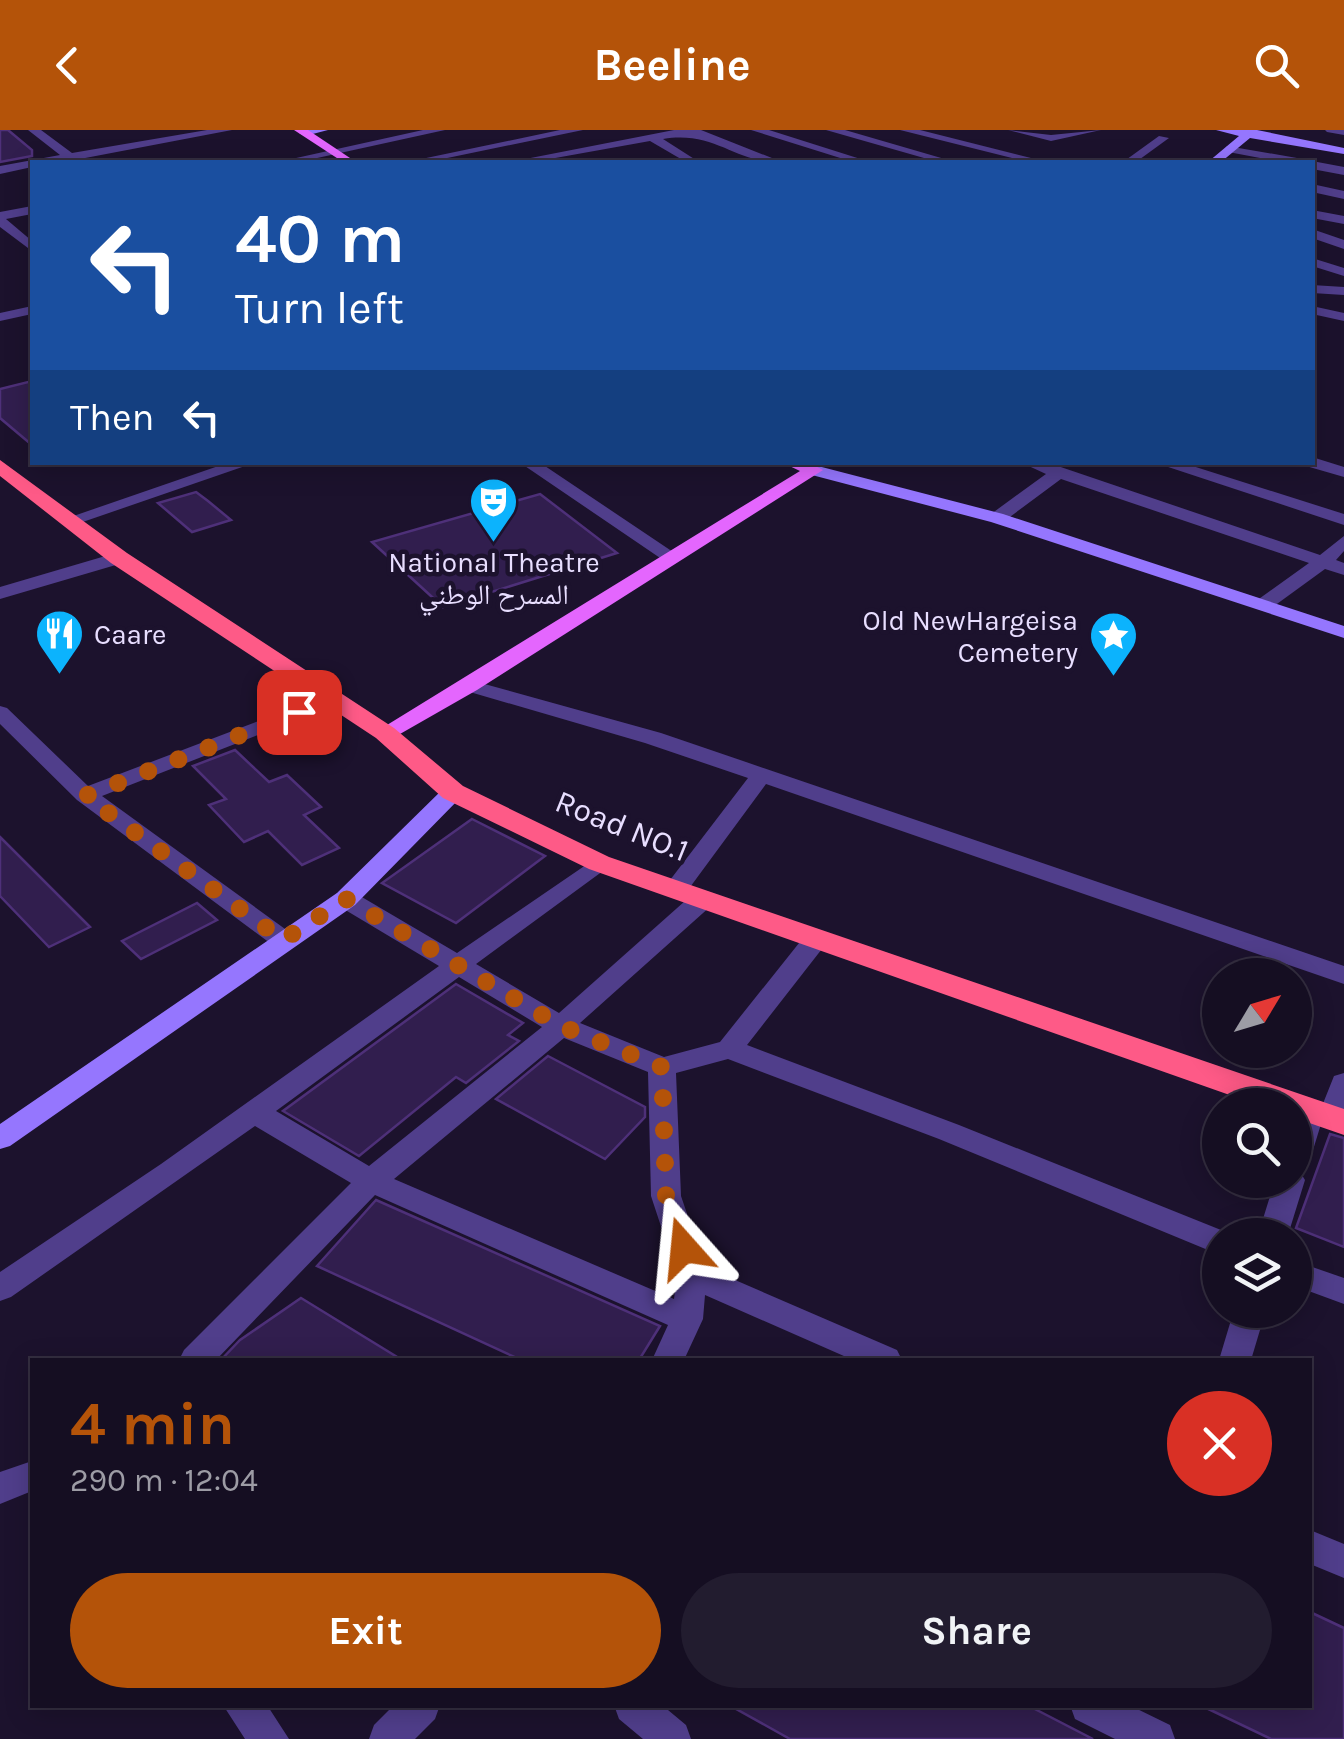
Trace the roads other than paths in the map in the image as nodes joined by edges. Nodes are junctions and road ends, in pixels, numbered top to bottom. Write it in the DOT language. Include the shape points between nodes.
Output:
graph roads {
  1 [pos="34,130"];
  2 [pos="162,130"];
  3 [pos="226,130"];
  4 [pos="322,130"];
  5 [pos="439,130"];
  6 [pos="516,130"];
  7 [pos="578,130"];
  8 [pos="692,130"];
  9 [pos="757,130"];
  10 [pos="832,130"];
  11 [pos="906,130"];
  12 [pos="1014,130"];
  13 [pos="1096,130"];
  14 [pos="1222,130"];
  15 [pos="1331,130"];
  16 [pos="302,132"];
  17 [pos="1250,132"];
  18 [pos="1344,132"];
  19 [pos="176,138"];
  20 [pos="534,138"];
  21 [pos="653,138"];
  22 [pos="1163,138"];
  23 [pos="399,139"];
  24 [pos="599,147"];
  25 [pos="1227,150"];
  26 [pos="1344,151"];
  27 [pos="567,152"];
  28 [pos="335,153"];
  29 [pos="922,156"];
  30 [pos="74,160"];
  31 [pos="295,160"];
  32 [pos="347,160"];
  33 [pos="441,160"];
  34 [pos="550,160"];
  35 [pos="623,160"];
  36 [pos="690,160"];
  37 [pos="771,160"];
  38 [pos="857,160"];
  39 [pos="905,160"];
  40 [pos="940,160"];
  41 [pos="1033,160"];
  42 [pos="1131,160"];
  43 [pos="1216,160"];
  44 [pos="1285,160"];
  45 [pos="30,164"];
  46 [pos="1315,166"];
  47 [pos="0,170"];
  48 [pos="1344,171"];
  49 [pos="1315,189"];
  50 [pos="1344,195"];
  51 [pos="30,210"];
  52 [pos="1315,215"];
  53 [pos="0,218"];
  54 [pos="1344,220"];
  55 [pos="1315,234"];
  56 [pos="30,244"];
  57 [pos="1344,245"];
  58 [pos="1315,263"];
  59 [pos="1344,272"];
  60 [pos="1315,289"];
  61 [pos="1344,291"];
  62 [pos="30,310"];
  63 [pos="1315,311"];
  64 [pos="1344,316"];
  65 [pos="0,318"];
  66 [pos="1315,463"];
  67 [pos="240,465"];
  68 [pos="532,465"];
  69 [pos="1036,465"];
  70 [pos="1170,465"];
  71 [pos="0,466"];
  72 [pos="820,466"];
  73 [pos="1344,472"];
  74 [pos="1058,473"];
  75 [pos="997,518"];
  76 [pos="1344,520"];
  77 [pos="68,521"];
  78 [pos="1344,541"];
  79 [pos="119,558"];
  80 [pos="673,558"];
  81 [pos="1323,562"];
  82 [pos="1344,569"];
  83 [pos="0,593"];
  84 [pos="1264,605"];
  85 [pos="1344,632"];
  86 [pos="470,686"];
  87 [pos="335,698"];
  88 [pos="0,712"];
  89 [pos="385,733"];
  90 [pos="762,774"];
  91 [pos="453,792"];
  92 [pos="85,796"];
  93 [pos="599,863"];
  94 [pos="689,894"];
  95 [pos="346,899"];
  96 [pos="816,938"];
  97 [pos="283,940"];
  98 [pos="459,966"];
  99 [pos="1344,976"];
  100 [pos="561,1026"];
  101 [pos="728,1049"];
  102 [pos="662,1067"];
  103 [pos="1344,1083"];
  104 [pos="256,1112"];
  105 [pos="1315,1112"];
  106 [pos="0,1138"];
  107 [pos="371,1182"];
  108 [pos="1202,1236"];
  109 [pos="692,1275"];
  110 [pos="1312,1279"];
  111 [pos="0,1288"];
  112 [pos="1344,1291"];
  113 [pos="687,1319"];
  114 [pos="1245,1328"];
  115 [pos="197,1358"];
  116 [pos="669,1358"];
  117 [pos="881,1358"];
  118 [pos="1236,1358"];
  119 [pos="30,1477"];
  120 [pos="0,1488"];
  121 [pos="1312,1547"];
  122 [pos="1344,1561"];
  123 [pos="244,1708"];
  124 [pos="418,1708"];
  125 [pos="636,1708"];
  126 [pos="1095,1708"];
  127 [pos="270,1739"];
  128 [pos="388,1739"];
  129 [pos="672,1739"];
  130 [pos="1156,1739"];
  1 -- 30 [label="street"];
  2 -- 19 [label="street"];
  3 -- 19 [label="street"];
  4 -- 16 [label="street"];
  5 -- 23 [label="street"];
  6 -- 20 [label="street"];
  7 -- 20 [label="street"];
  8 -- 21 [label="street"];
  8 -- 37 [label="street"];
  9 -- 38 [label="street"];
  10 -- 29 [label="street"];
  11 -- 41 [label="street"];
  12 -- 13 [label="street" via="1052,138"];
  14 -- 17 [label="street"];
  15 -- 18 [label="street"];
  16 -- 28 [label="main road"];
  17 -- 25 [label="street"];
  17 -- 26 [label="street"];
  19 -- 30 [label="street"];
  20 -- 27 [label="street"];
  20 -- 33 [label="street"];
  21 -- 24 [label="street"];
  21 -- 36 [label="street"];
  22 -- 42 [label="street"];
  23 -- 28 [label="street"];
  23 -- 33 [label="street"];
  24 -- 27 [label="street"];
  24 -- 35 [label="street"];
  25 -- 43 [label="street"];
  25 -- 44 [label="street"];
  27 -- 34 [label="street"];
  28 -- 31 [label="street"];
  28 -- 32 [label="main road"];
  29 -- 39 [label="street"];
  29 -- 40 [label="street"];
  45 -- 47 [label="street"];
  46 -- 48 [label="street"];
  49 -- 50 [label="street"];
  51 -- 53 [label="street"];
  52 -- 54 [label="street"];
  53 -- 56 [label="street"];
  55 -- 57 [label="street"];
  58 -- 59 [label="street"];
  60 -- 61 [label="street"];
  62 -- 65 [label="street"];
  63 -- 64 [label="street"];
  66 -- 73 [label="street"];
  67 -- 77 [label="street"];
  68 -- 80 [label="street"];
  69 -- 74 [label="street"];
  70 -- 76 [label="street"];
  71 -- 77 [label="highway, Road NO.1"];
  72 -- 75 [label="street"];
  72 -- 80 [label="main road"];
  74 -- 75 [label="street"];
  74 -- 81 [label="street"];
  75 -- 84 [label="street"];
  77 -- 79 [label="highway, Road NO.1"];
  78 -- 81 [label="street"];
  79 -- 83 [label="street"];
  79 -- 87 [label="highway, Road NO.1"];
  80 -- 86 [label="main road"];
  81 -- 82 [label="street"];
  81 -- 84 [label="street"];
  84 -- 85 [label="street"];
  86 -- 89 [label="main road"];
  86 -- 90 [label="street"];
  87 -- 89 [label="highway, Road NO.1"];
  87 -- 92 [label="street"];
  88 -- 92 [label="street"];
  89 -- 91 [label="highway, Road NO.1"];
  90 -- 94 [label="street"];
  90 -- 99 [label="street"];
  91 -- 93 [label="highway, Road NO.1"];
  91 -- 95 [label="street"];
  92 -- 97 [label="street"];
  93 -- 94 [label="highway, Road NO.1"];
  93 -- 98 [label="street"];
  94 -- 96 [label="highway, Road NO.1"];
  94 -- 100 [label="street"];
  95 -- 97 [label="street"];
  95 -- 98 [label="street"];
  96 -- 101 [label="street"];
  96 -- 105 [label="highway, Road NO.1"];
  97 -- 106 [label="street"];
  98 -- 100 [label="street"];
  98 -- 104 [label="street"];
  100 -- 102 [label="street"];
  100 -- 107 [label="street"];
  101 -- 102 [label="street"];
  101 -- 108 [label="street"];
  102 -- 109 [label="street" via="666,1196"];
  103 -- 105 [label="street"];
  104 -- 107 [label="street"];
  104 -- 111 [label="street"];
  107 -- 113 [label="street"];
  107 -- 115 [label="street"];
  109 -- 113 [label="street"];
  109 -- 117 [label="street"];
  110 -- 112 [label="street"];
  113 -- 116 [label="street"];
  114 -- 118 [label="street"];
  119 -- 120 [label="street"];
  121 -- 122 [label="street"];
  123 -- 127 [label="street"];
  124 -- 128 [label="street"];
  125 -- 129 [label="street"];
  126 -- 130 [label="street"];
}
